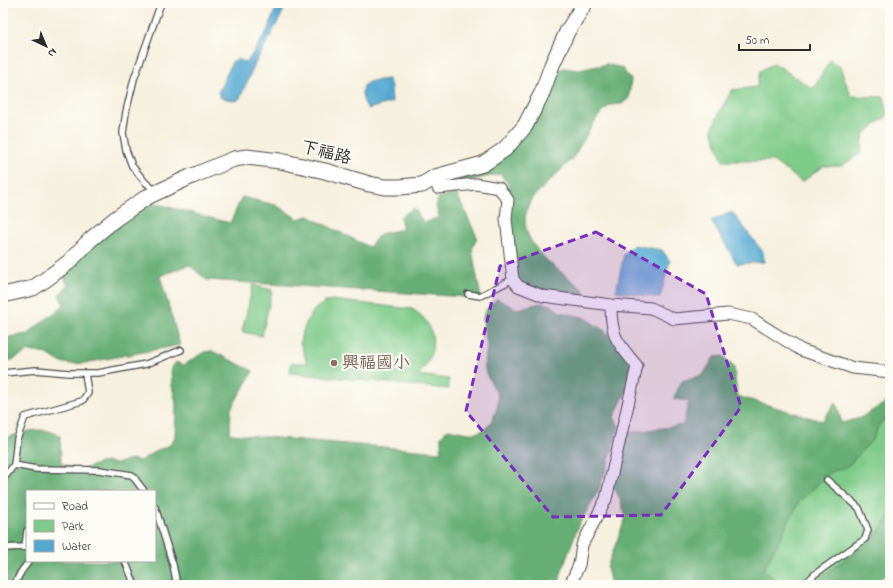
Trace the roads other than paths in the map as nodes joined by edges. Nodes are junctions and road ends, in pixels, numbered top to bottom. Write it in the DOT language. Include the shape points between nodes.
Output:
graph roads {
  1 [pos="161,3"];
  2 [pos="585,3"];
  3 [pos="435,177"];
  4 [pos="157,192"];
  5 [pos="513,279"];
  6 [pos="468,294"];
  7 [pos="3,295"];
  8 [pos="611,306"];
  9 [pos="181,350"];
  10 [pos="890,372"];
  11 [pos="3,373"];
  12 [pos="85,373"];
  13 [pos="14,465"];
  14 [pos="3,478"];
  15 [pos="827,480"];
  16 [pos="143,490"];
  17 [pos="156,510"];
  18 [pos="26,547"];
  19 [pos="3,548"];
  20 [pos="28,562"];
  21 [pos="125,562"];
  22 [pos="574,583"];
  23 [pos="14,585"];
  24 [pos="135,585"];
  25 [pos="177,585"];
  26 [pos="804,585"];
  1 -- 4 [label="lane" via="134,79 124,133 126,150 132,166"];
  2 -- 3 [label="main road, 下福路" via="567,32 542,93 525,126 505,149 483,164"];
  3 -- 4 [label="main road, 下福路" via="422,185 385,186 306,166 247,157 234,159"];
  3 -- 5 [label="street" via="438,188 476,184 499,188 508,200 506,219"];
  4 -- 7 [label="main road, 下福路" via="115,219 69,262 45,280 32,288"];
  5 -- 6 [label="lane" via="480,296"];
  5 -- 8 [label="street" via="518,286 543,296"];
  8 -- 10 [label="street" via="651,308 674,319 728,314 752,319 801,350 852,368"];
  8 -- 22 [label="street" via="611,324 617,342 637,366 606,499 582,545"];
  9 -- 12 [label="lane" via="146,364"];
  11 -- 12 [label="lane" via="36,370"];
  12 -- 13 [label="lane" via="88,393 82,402 25,417 17,439"];
  13 -- 14 [label="lane"];
  13 -- 16 [label="lane" via="36,470 99,470 132,475"];
  15 -- 26 [label="lane" via="859,508 868,530 865,539 815,574"];
  17 -- 25 [label="lane"];
  18 -- 19 [label="lane"];
  20 -- 23 [label="lane"];
  21 -- 24 [label="lane"];
}
